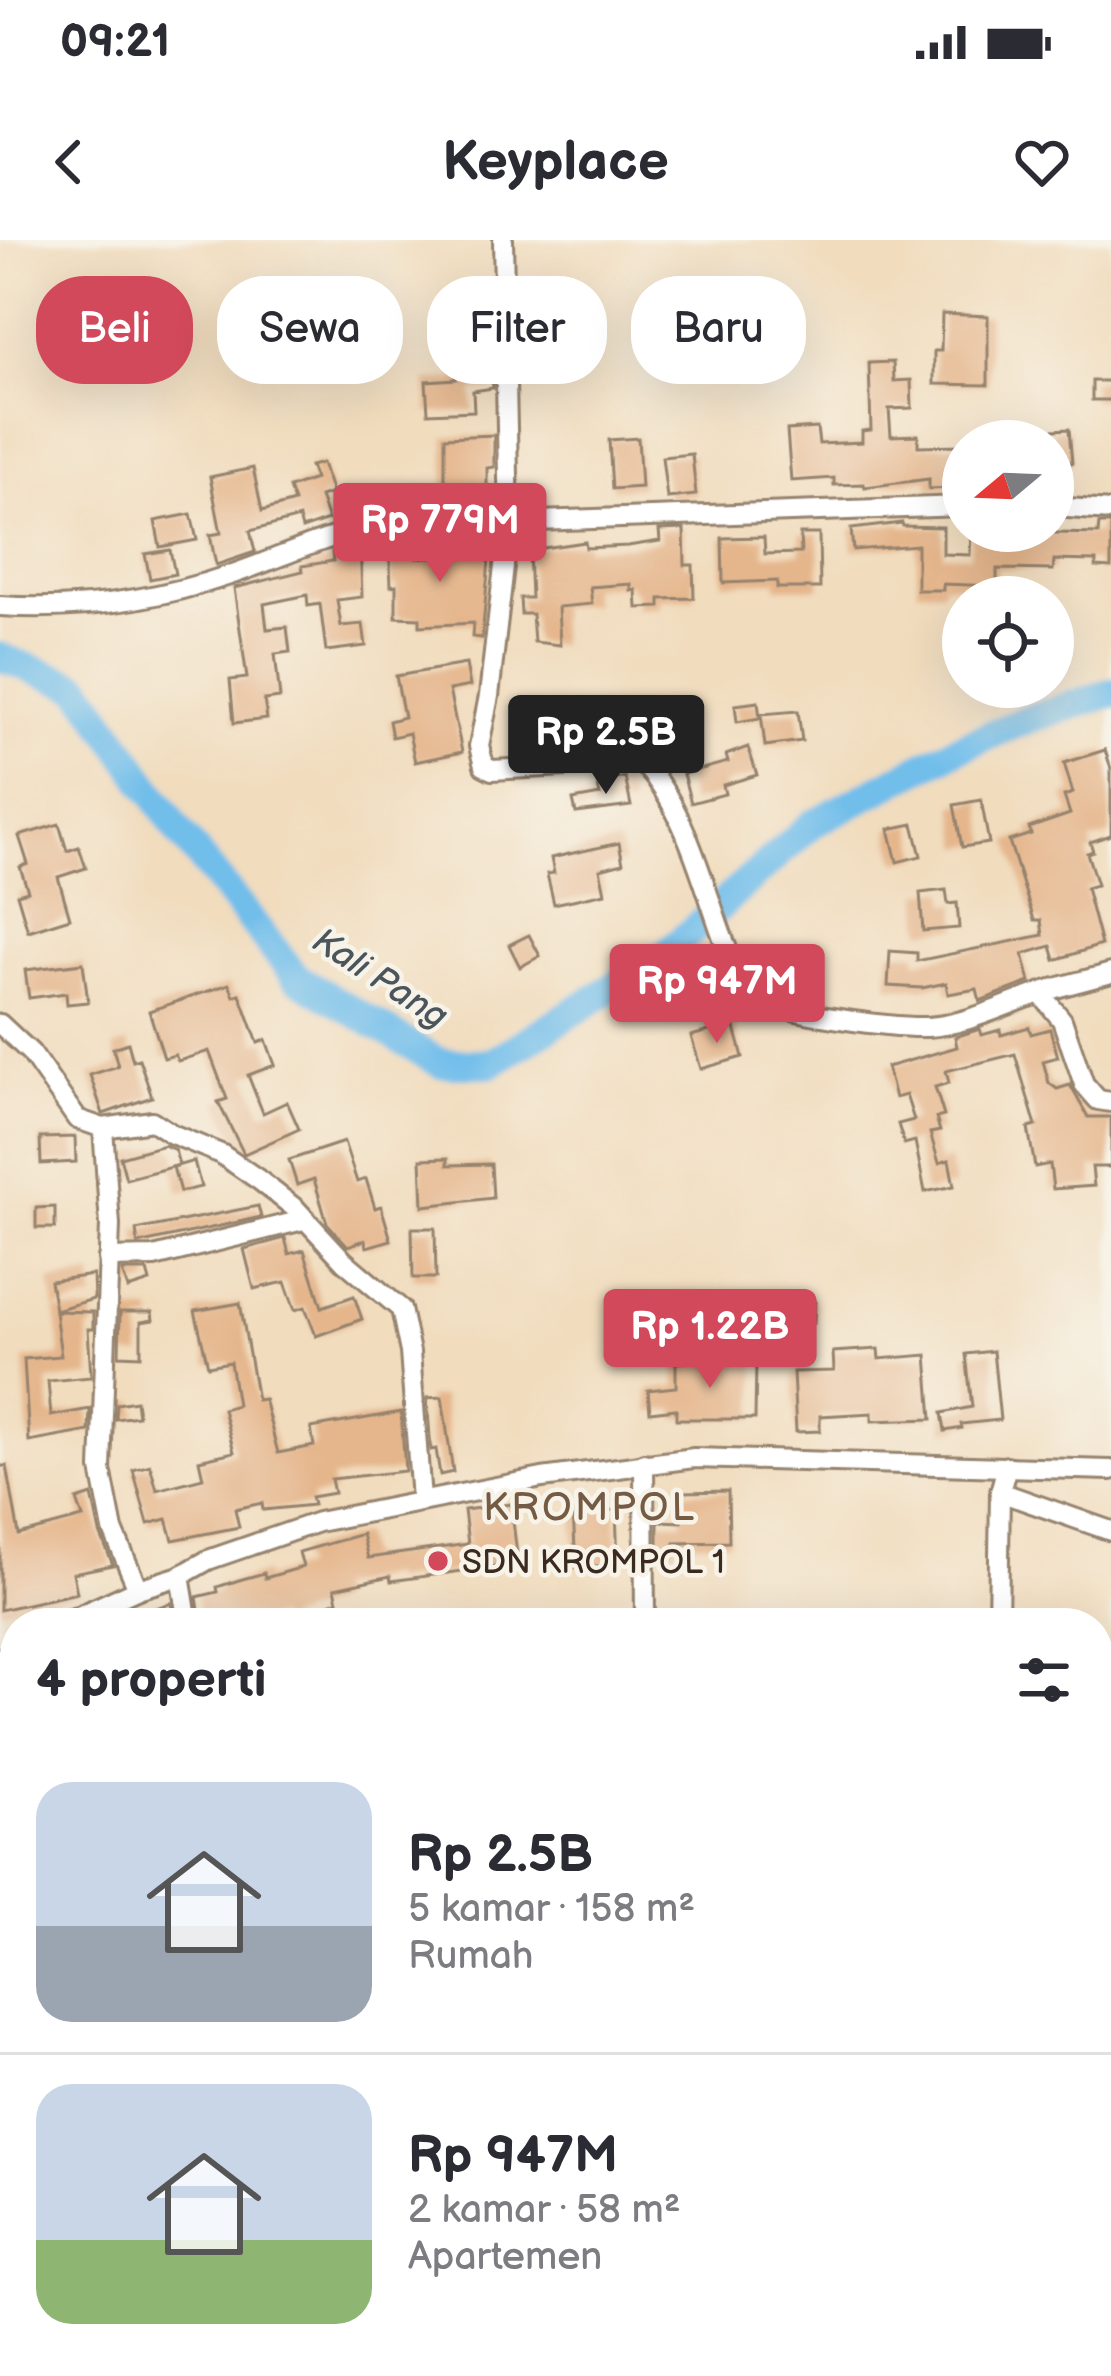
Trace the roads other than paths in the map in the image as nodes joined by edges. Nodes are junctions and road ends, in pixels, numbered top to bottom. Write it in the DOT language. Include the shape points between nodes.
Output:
graph roads {
  1 [pos="503,240"];
  2 [pos="942,507"];
  3 [pos="1074,508"];
  4 [pos="1111,511"];
  5 [pos="509,524"];
  6 [pos="0,606"];
  7 [pos="1111,973"];
  8 [pos="1040,993"];
  9 [pos="0,1024"];
  10 [pos="1111,1102"];
  11 [pos="103,1128"];
  12 [pos="303,1220"];
  13 [pos="108,1258"];
  14 [pos="644,1463"];
  15 [pos="1006,1466"];
  16 [pos="1111,1470"];
  17 [pos="1000,1492"];
  18 [pos="421,1500"];
  19 [pos="1111,1531"];
  20 [pos="179,1576"];
  21 [pos="138,1589"];
  22 [pos="96,1608"];
  23 [pos="185,1608"];
  24 [pos="645,1608"];
  25 [pos="998,1608"];
  1 -- 5 [label="street"];
  2 -- 5 [label="street"];
  3 -- 4 [label="street"];
  5 -- 6 [label="street" via="370,527 145,598"];
  5 -- 8 [label="street" via="482,764 492,770 641,762 706,884 742,982 770,1004 926,1027"];
  7 -- 8 [label="street"];
  8 -- 10 [label="street" via="1062,1020 1084,1084 1097,1100"];
  9 -- 11 [label="street" via="77,1119"];
  11 -- 12 [label="street" via="152,1121 221,1154"];
  11 -- 13 [label="street"];
  12 -- 13 [label="street" via="154,1257"];
  12 -- 18 [label="street" via="401,1309"];
  13 -- 21 [label="street" via="101,1468 113,1530"];
  14 -- 15 [label="street"];
  14 -- 18 [label="street"];
  14 -- 24 [label="street"];
  15 -- 16 [label="street"];
  15 -- 17 [label="street"];
  17 -- 19 [label="street"];
  17 -- 25 [label="street"];
  18 -- 20 [label="street" via="318,1522"];
  20 -- 21 [label="street"];
  20 -- 23 [label="street"];
  21 -- 22 [label="street"];
}
